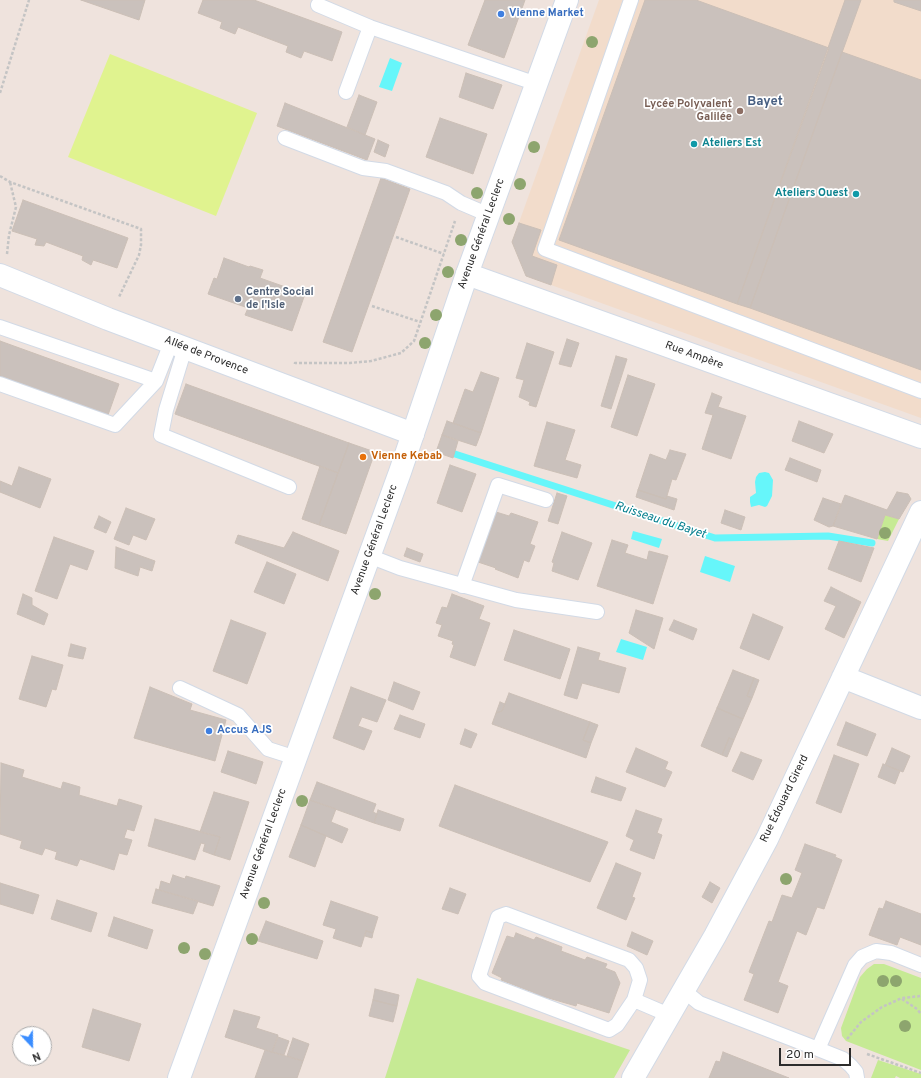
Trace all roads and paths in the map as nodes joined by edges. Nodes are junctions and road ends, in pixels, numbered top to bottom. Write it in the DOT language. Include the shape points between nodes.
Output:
graph roads {
  1 [pos="29,0"];
  2 [pos="567,0"];
  3 [pos="631,0"];
  4 [pos="318,5"];
  5 [pos="370,27"];
  6 [pos="537,84"];
  7 [pos="346,92"];
  8 [pos="0,93"];
  9 [pos="285,138"];
  10 [pos="0,176"];
  11 [pos="10,182"];
  12 [pos="461,203"];
  13 [pos="489,215"];
  14 [pos="396,238"];
  15 [pos="444,254"];
  16 [pos="467,274"];
  17 [pos="2,276"];
  18 [pos="372,306"];
  19 [pos="108,319"];
  20 [pos="420,322"];
  21 [pos="0,327"];
  22 [pos="178,345"];
  23 [pos="156,381"];
  24 [pos="0,384"];
  25 [pos="281,384"];
  26 [pos="921,391"];
  27 [pos="413,434"];
  28 [pos="921,436"];
  29 [pos="289,487"];
  30 [pos="546,500"];
  31 [pos="921,512"];
  32 [pos="369,556"];
  33 [pos="462,586"];
  34 [pos="596,612"];
  35 [pos="843,678"];
  36 [pos="180,688"];
  37 [pos="921,708"];
  38 [pos="296,758"];
  39 [pos="921,965"];
  40 [pos="683,990"];
  41 [pos="921,996"];
  42 [pos="902,998"];
  43 [pos="634,1000"];
  44 [pos="921,1014"];
  45 [pos="669,1015"];
  46 [pos="818,1049"];
  47 [pos="843,1059"];
  48 [pos="921,1073"];
  49 [pos="179,1078"];
  50 [pos="633,1078"];
  51 [pos="857,1078"];
  1 -- 8 [label="path"];
  2 -- 6 [label="street, Avenue Général Leclerc"];
  3 -- 26 [label="lane" via="544,249"];
  4 -- 5 [label="lane"];
  5 -- 6 [label="lane"];
  5 -- 7 [label="lane"];
  6 -- 13 [label="street, Avenue Général Leclerc"];
  9 -- 12 [label="lane" via="363,168 386,171 446,192"];
  10 -- 11 [label="path"];
  11 -- 17 [label="path" via="16,207"];
  11 -- 19 [label="path" via="141,229 139,254"];
  12 -- 13 [label="lane"];
  12 -- 15 [label="path"];
  13 -- 16 [label="street, Avenue Général Leclerc"];
  14 -- 15 [label="path"];
  15 -- 20 [label="path"];
  16 -- 27 [label="street, Avenue Général Leclerc"];
  16 -- 28 [label="street, Rue Ampère"];
  17 -- 19 [label="street, Allée de Provence"];
  18 -- 20 [label="path"];
  19 -- 22 [label="street, Allée de Provence"];
  20 -- 25 [label="path" via="414,341 401,353 371,361 350,363 295,363"];
  21 -- 23 [label="lane"];
  22 -- 23 [label="lane"];
  22 -- 25 [label="street, Allée de Provence"];
  22 -- 29 [label="lane" via="161,435"];
  23 -- 24 [label="lane" via="115,425"];
  25 -- 27 [label="street, Allée de Provence"];
  27 -- 32 [label="street, Avenue Général Leclerc"];
  30 -- 33 [label="lane" via="498,485"];
  31 -- 35 [label="street, Rue Édouard Girerd"];
  32 -- 33 [label="lane"];
  32 -- 38 [label="street, Avenue Général Leclerc"];
  33 -- 34 [label="lane" via="516,600"];
  35 -- 37 [label="street"];
  35 -- 40 [label="street, Rue Édouard Girerd" via="767,839"];
  36 -- 38 [label="lane" via="238,715 268,748"];
  38 -- 49 [label="street, Avenue Général Leclerc"];
  39 -- 46 [label="lane" via="891,953 876,951 862,957"];
  40 -- 45 [label="street, Rue Édouard Girerd"];
  40 -- 46 [label="lane" via="699,1003"];
  41 -- 42 [label="path"];
  42 -- 44 [label="path"];
  42 -- 47 [label="path" via="882,1007 849,1034"];
  43 -- 43 [label="lane" via="640,980 636,968 629,960 506,914 498,917 479,976 485,983 608,1030 617,1025"];
  43 -- 45 [label="lane"];
  45 -- 50 [label="street, Rue Édouard Girerd"];
  46 -- 47 [label="lane"];
  47 -- 48 [label="path" via="857,1051"];
  47 -- 51 [label="lane" via="856,1072"];
}
